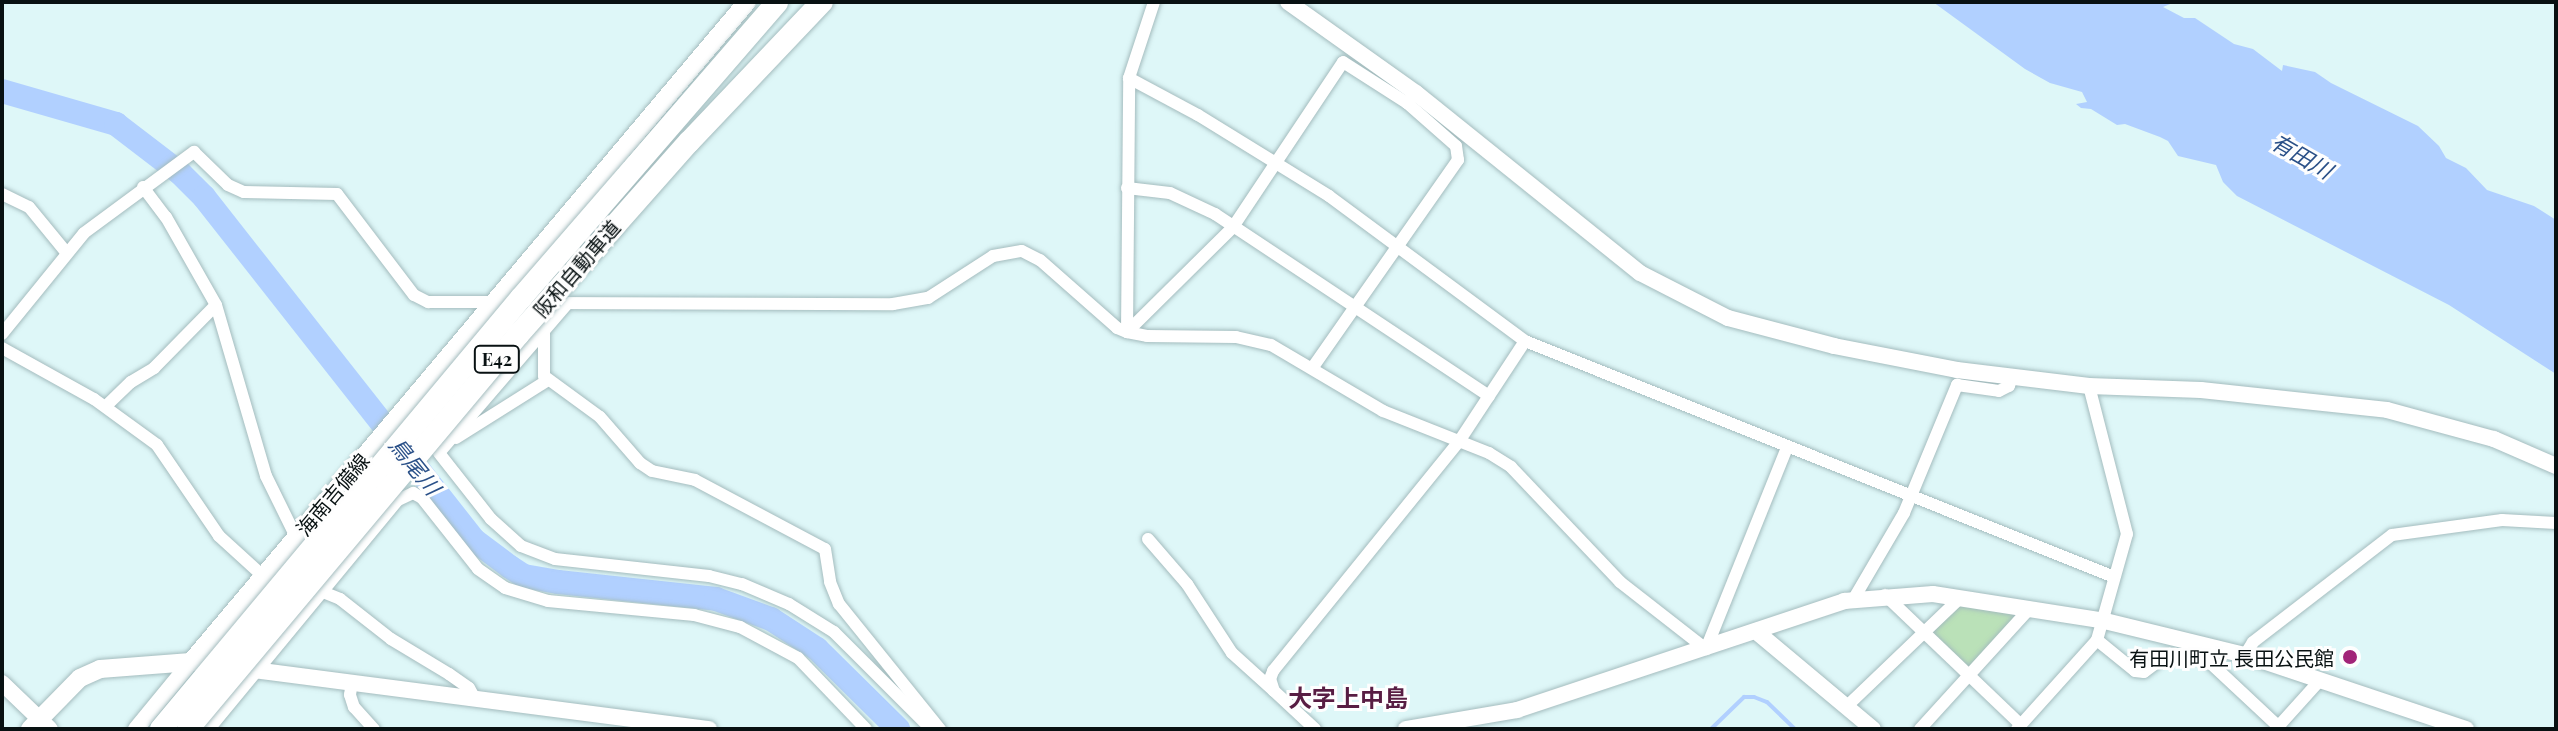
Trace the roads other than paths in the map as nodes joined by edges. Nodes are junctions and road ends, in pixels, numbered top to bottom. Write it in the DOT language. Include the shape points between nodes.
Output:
graph roads {
  1 [pos="747,2"];
  2 [pos="777,2"];
  3 [pos="822,2"];
  4 [pos="1154,2"];
  5 [pos="1288,2"];
  6 [pos="1129,78"];
  7 [pos="1412,98"];
  8 [pos="1275,162"];
  9 [pos="143,187"];
  10 [pos="1127,188"];
  11 [pos="2,194"];
  12 [pos="1233,227"];
  13 [pos="1398,247"];
  14 [pos="66,252"];
  15 [pos="493,302"];
  16 [pos="567,304"];
  17 [pos="216,305"];
  18 [pos="1355,307"];
  19 [pos="544,329"];
  20 [pos="1127,332"];
  21 [pos="2,334"];
  22 [pos="1525,341"];
  23 [pos="2,348"];
  24 [pos="1313,367"];
  25 [pos="2012,377"];
  26 [pos="548,380"];
  27 [pos="2089,386"];
  28 [pos="1489,396"];
  29 [pos="106,406"];
  30 [pos="449,439"];
  31 [pos="1460,440"];
  32 [pos="1787,447"];
  33 [pos="2556,466"];
  34 [pos="1910,498"];
  35 [pos="2556,523"];
  36 [pos="296,537"];
  37 [pos="1148,539"];
  38 [pos="278,559"];
  39 [pos="263,576"];
  40 [pos="2114,577"];
  41 [pos="323,590"];
  42 [pos="1885,595"];
  43 [pos="1961,597"];
  44 [pos="1853,600"];
  45 [pos="2030,608"];
  46 [pos="2105,621"];
  47 [pos="1758,633"];
  48 [pos="1924,633"];
  49 [pos="2097,640"];
  50 [pos="1706,649"];
  51 [pos="2204,650"];
  52 [pos="2245,655"];
  53 [pos="191,662"];
  54 [pos="257,670"];
  55 [pos="1968,676"];
  56 [pos="2321,679"];
  57 [pos="352,682"];
  58 [pos="2,683"];
  59 [pos="1274,691"];
  60 [pos="475,699"];
  61 [pos="1846,707"];
  62 [pos="639,724"];
  63 [pos="40,726"];
  64 [pos="2019,727"];
  65 [pos="2278,728"];
  66 [pos="136,729"];
  67 [pos="161,729"];
  68 [pos="188,729"];
  69 [pos="209,729"];
  70 [pos="374,729"];
  71 [pos="709,729"];
  72 [pos="866,729"];
  73 [pos="931,729"];
  74 [pos="940,729"];
  75 [pos="1315,729"];
  76 [pos="1406,729"];
  77 [pos="1873,729"];
  78 [pos="1920,729"];
  79 [pos="2466,729"];
  1 -- 15 [label="main road, 海南吉備線"];
  2 -- 67 [label="highway, 阪和自動車道 / E42, bridge" via="540,275"];
  3 -- 68 [label="highway, 阪和自動車道 / E42, bridge" via="518,335"];
  4 -- 6 [label="street"];
  5 -- 7 [label="street"];
  6 -- 8 [label="street"];
  6 -- 10 [label="street"];
  7 -- 8 [label="street" via="1343,62"];
  7 -- 13 [label="street" via="1460,152"];
  7 -- 25 [label="street" via="1618,256 1702,308 1834,346"];
  8 -- 12 [label="street"];
  8 -- 13 [label="street"];
  9 -- 14 [label="street"];
  9 -- 15 [label="street" via="190,153 198,153 228,185 244,192 337,194 414,295 428,302"];
  9 -- 17 [label="street"];
  10 -- 12 [label="street" via="1181,197"];
  10 -- 20 [label="street"];
  11 -- 14 [label="street" via="29,207"];
  12 -- 18 [label="street"];
  12 -- 20 [label="street"];
  13 -- 18 [label="street"];
  13 -- 22 [label="street"];
  14 -- 21 [label="street"];
  15 -- 16 [label="street"];
  15 -- 36 [label="main road, 海南吉備線"];
  16 -- 19 [label="street"];
  16 -- 20 [label="street" via="893,304 938,294 993,256 1012,250 1040,260"];
  17 -- 29 [label="street" via="154,368"];
  17 -- 36 [label="street" via="266,476"];
  18 -- 24 [label="street"];
  18 -- 28 [label="street"];
  19 -- 26 [label="street"];
  19 -- 30 [label="street"];
  20 -- 24 [label="street" via="1249,339"];
  22 -- 28 [label="street"];
  22 -- 32 [label="street"];
  23 -- 29 [label="street"];
  24 -- 31 [label="street" via="1383,411"];
  25 -- 27 [label="street"];
  25 -- 34 [label="street" via="1999,391 1957,385"];
  26 -- 30 [label="street"];
  26 -- 74 [label="street" via="600,417 646,468 695,480 825,549 839,604"];
  27 -- 33 [label="street" via="2201,390 2387,410 2494,439"];
  27 -- 40 [label="street" via="2127,528"];
  28 -- 31 [label="street"];
  29 -- 39 [label="street" via="157,445 219,536"];
  30 -- 73 [label="street" via="441,458 500,530 521,546 555,559 687,572 767,594 834,632"];
  31 -- 50 [label="street" via="1511,467 1620,582"];
  31 -- 59 [label="street" via="1273,671"];
  32 -- 34 [label="street"];
  32 -- 50 [label="street"];
  34 -- 40 [label="street"];
  34 -- 44 [label="street"];
  35 -- 52 [label="street" via="2502,520 2392,535 2253,642"];
  36 -- 38 [label="main road, 海南吉備線"];
  37 -- 59 [label="street" via="1187,584 1232,653"];
  38 -- 39 [label="main road, 海南吉備線"];
  38 -- 41 [label="street" via="312,588"];
  39 -- 53 [label="main road, 海南吉備線"];
  40 -- 46 [label="street"];
  41 -- 54 [label="street"];
  41 -- 60 [label="street" via="459,681"];
  41 -- 72 [label="street" via="398,500 413,493 478,569 505,588 548,601 694,615 740,627 798,658"];
  42 -- 43 [label="street"];
  42 -- 44 [label="street"];
  42 -- 48 [label="street"];
  43 -- 45 [label="street"];
  43 -- 48 [label="street"];
  44 -- 47 [label="street"];
  45 -- 46 [label="street"];
  45 -- 55 [label="street"];
  46 -- 49 [label="street"];
  46 -- 51 [label="street"];
  47 -- 50 [label="street"];
  47 -- 61 [label="street"];
  48 -- 55 [label="street"];
  48 -- 61 [label="street"];
  49 -- 51 [label="street" via="2135,671 2144,672 2165,656"];
  49 -- 64 [label="street"];
  50 -- 76 [label="street" via="1517,710"];
  51 -- 52 [label="street"];
  51 -- 65 [label="street"];
  52 -- 56 [label="street"];
  53 -- 54 [label="street"];
  53 -- 63 [label="main road" via="100,669 80,678"];
  53 -- 66 [label="street"];
  54 -- 57 [label="street"];
  54 -- 69 [label="street"];
  55 -- 64 [label="street"];
  55 -- 78 [label="street"];
  56 -- 65 [label="street"];
  56 -- 79 [label="street"];
  57 -- 60 [label="street"];
  57 -- 70 [label="street" via="354,707"];
  58 -- 63 [label="street"];
  59 -- 75 [label="street"];
  60 -- 62 [label="street"];
  61 -- 77 [label="street"];
  62 -- 71 [label="street"];
}
